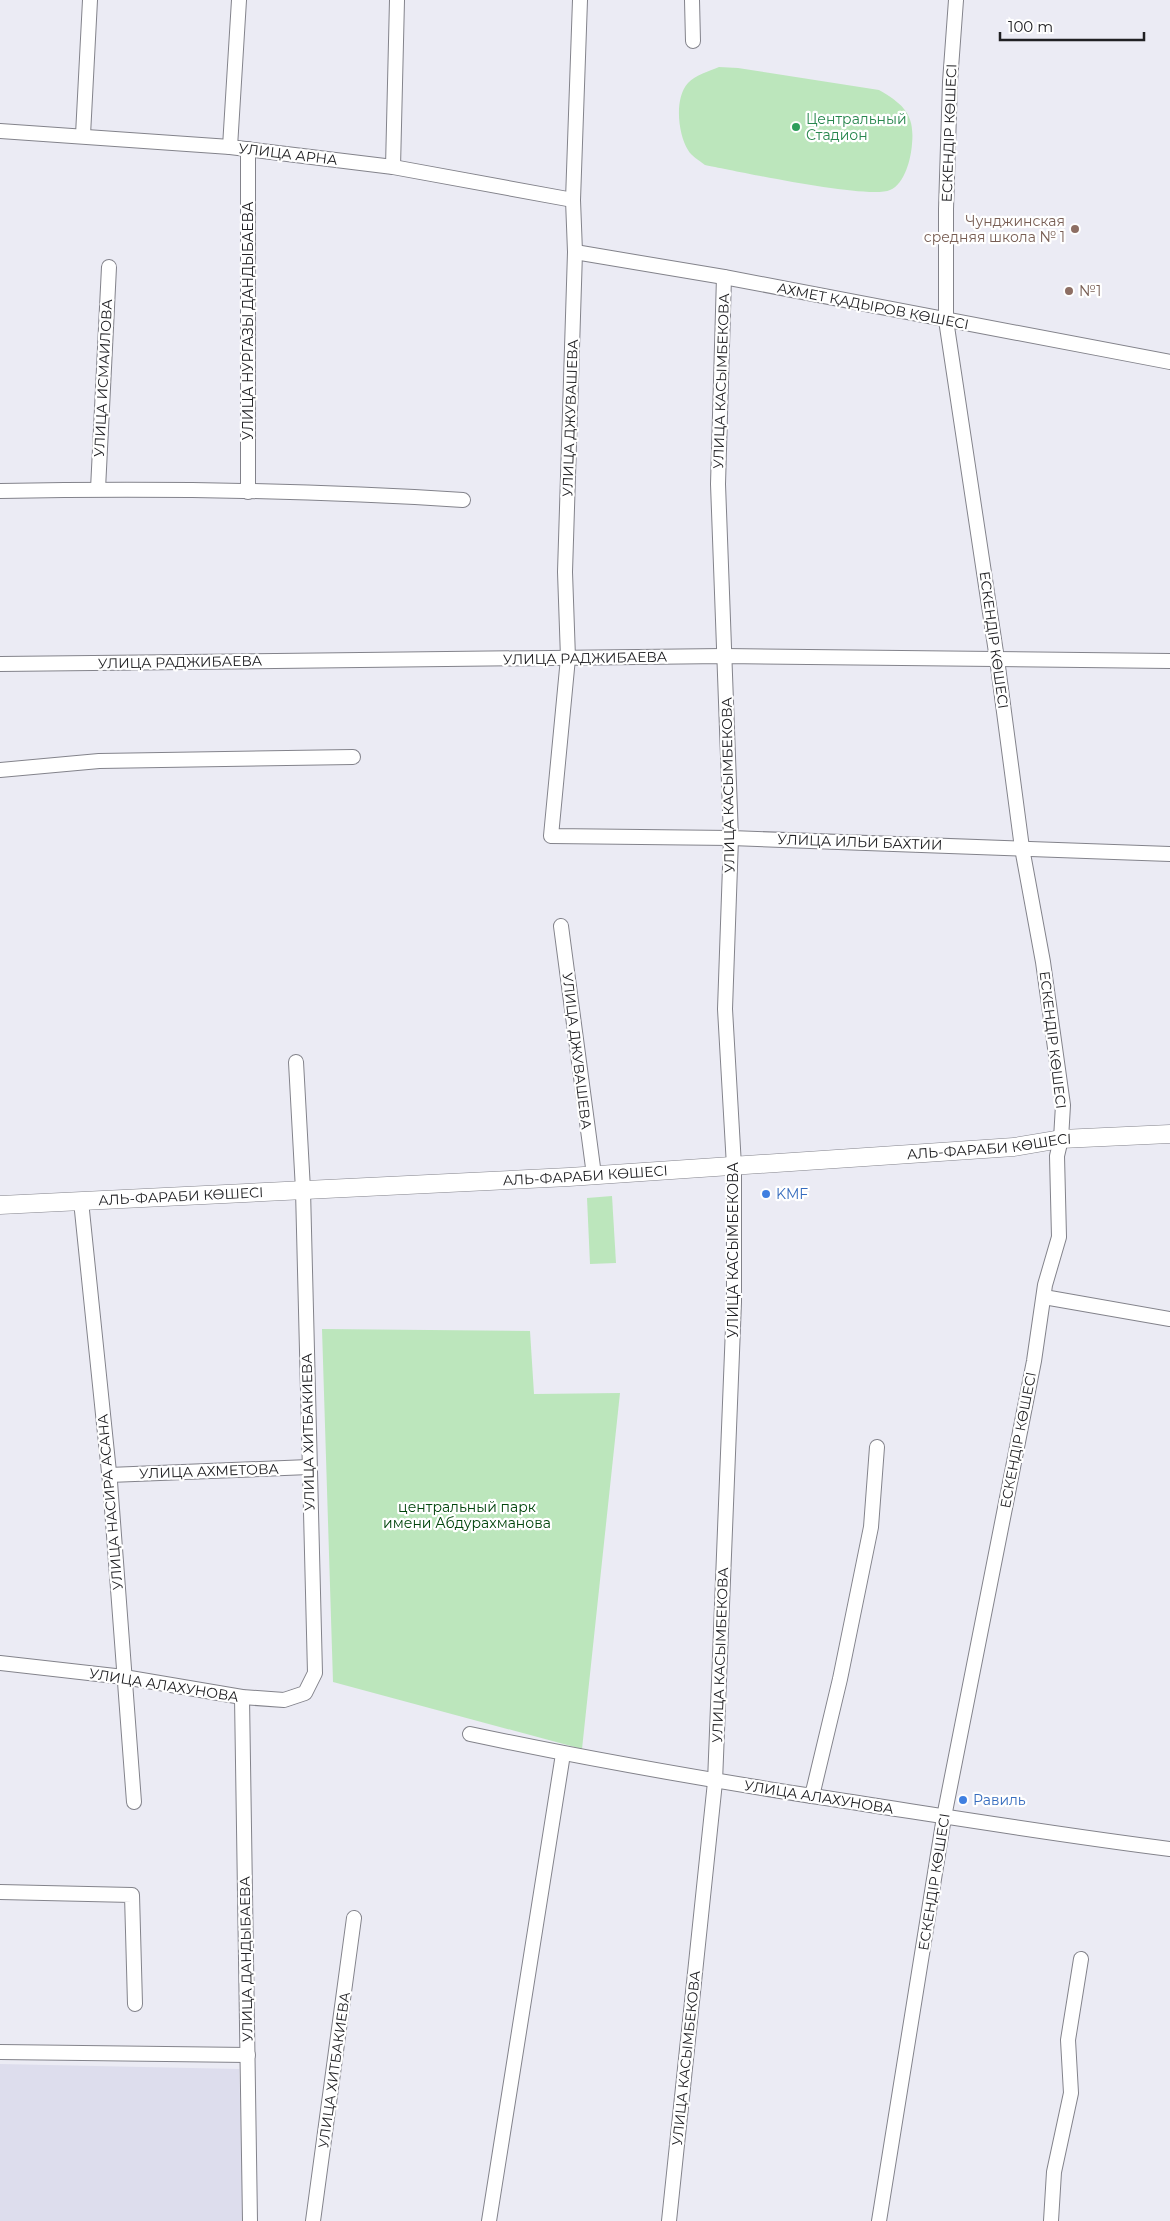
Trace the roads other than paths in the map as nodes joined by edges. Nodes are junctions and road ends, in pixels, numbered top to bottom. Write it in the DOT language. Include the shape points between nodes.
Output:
graph roads {
  1 [pos="90,0"];
  2 [pos="239,0"];
  3 [pos="397,0"];
  4 [pos="580,0"];
  5 [pos="692,0"];
  6 [pos="956,0"];
  7 [pos="693,40"];
  8 [pos="0,131"];
  9 [pos="83,135"];
  10 [pos="230,147"];
  11 [pos="248,149"];
  12 [pos="393,167"];
  13 [pos="573,200"];
  14 [pos="575,252"];
  15 [pos="109,267"];
  16 [pos="724,277"];
  17 [pos="946,320"];
  18 [pos="1170,362"];
  19 [pos="98,489"];
  20 [pos="0,491"];
  21 [pos="248,492"];
  22 [pos="463,500"];
  23 [pos="724,656"];
  24 [pos="568,658"];
  25 [pos="997,659"];
  26 [pos="1170,661"];
  27 [pos="0,664"];
  28 [pos="353,756"];
  29 [pos="0,770"];
  30 [pos="550,836"];
  31 [pos="731,838"];
  32 [pos="1022,848"];
  33 [pos="1170,854"];
  34 [pos="561,926"];
  35 [pos="296,1062"];
  36 [pos="1170,1134"];
  37 [pos="1061,1139"];
  38 [pos="734,1166"];
  39 [pos="594,1175"];
  40 [pos="303,1190"];
  41 [pos="81,1201"];
  42 [pos="0,1205"];
  43 [pos="1044,1297"];
  44 [pos="1170,1319"];
  45 [pos="877,1447"];
  46 [pos="309,1467"];
  47 [pos="109,1475"];
  48 [pos="0,1663"];
  49 [pos="315,1673"];
  50 [pos="124,1677"];
  51 [pos="242,1698"];
  52 [pos="470,1734"];
  53 [pos="563,1754"];
  54 [pos="715,1782"];
  55 [pos="812,1796"];
  56 [pos="134,1802"];
  57 [pos="944,1818"];
  58 [pos="1170,1849"];
  59 [pos="0,1892"];
  60 [pos="354,1918"];
  61 [pos="1082,1959"];
  62 [pos="135,2004"];
  63 [pos="0,2052"];
  64 [pos="248,2055"];
  65 [pos="250,2221"];
  66 [pos="314,2221"];
  67 [pos="489,2221"];
  68 [pos="669,2221"];
  69 [pos="878,2221"];
  70 [pos="1052,2221"];
  1 -- 9 [label="street"];
  2 -- 10 [label="street"];
  3 -- 12 [label="street"];
  4 -- 13 [label="street, УЛИЦА ДЖУВАШЕВА"];
  5 -- 7 [label="street"];
  6 -- 17 [label="street, ЕСКЕНДІР КӨШЕСІ" via="946,199"];
  8 -- 9 [label="street, УЛИЦА АРНА"];
  9 -- 10 [label="street, УЛИЦА АРНА"];
  10 -- 11 [label="street, УЛИЦА АРНА"];
  11 -- 12 [label="street, УЛИЦА АРНА"];
  11 -- 21 [label="street, УЛИЦА НУРГАЗЫ ДАНДЫБАЕВА"];
  12 -- 13 [label="street, УЛИЦА АРНА"];
  13 -- 14 [label="street, УЛИЦА ДЖУВАШЕВА"];
  14 -- 16 [label="street, АХМЕТ ҚАДЫРОВ КӨШЕСІ"];
  14 -- 24 [label="street, УЛИЦА ДЖУВАШЕВА" via="565,572"];
  15 -- 19 [label="street, УЛИЦА ИСМАИЛОВА"];
  16 -- 17 [label="street, АХМЕТ ҚАДЫРОВ КӨШЕСІ"];
  16 -- 23 [label="street, УЛИЦА КАСЫМБЕКОВА" via="718,484"];
  17 -- 18 [label="street, АХМЕТ ҚАДЫРОВ КӨШЕСІ"];
  17 -- 25 [label="street, ЕСКЕНДІР КӨШЕСІ"];
  19 -- 20 [label="street"];
  19 -- 21 [label="street"];
  21 -- 22 [label="street" via="372,494"];
  23 -- 24 [label="street, УЛИЦА РАДЖИБАЕВА"];
  23 -- 25 [label="street, УЛИЦА РАДЖИБАЕВА"];
  23 -- 31 [label="street, УЛИЦА КАСЫМБЕКОВА"];
  24 -- 27 [label="street, УЛИЦА РАДЖИБАЕВА"];
  24 -- 30 [label="street, УЛИЦА ДЖУВАШЕВА"];
  25 -- 26 [label="street, УЛИЦА РАДЖИБАЕВА"];
  25 -- 32 [label="street, ЕСКЕНДІР КӨШЕСІ"];
  28 -- 29 [label="street" via="99,761"];
  30 -- 31 [label="street, УЛИЦА ИЛЬИ БАХТИИ"];
  31 -- 32 [label="street, УЛИЦА ИЛЬИ БАХТИИ"];
  31 -- 38 [label="street, УЛИЦА КАСЫМБЕКОВА" via="726,1009"];
  32 -- 33 [label="street, УЛИЦА ИЛЬИ БАХТИИ"];
  32 -- 37 [label="street, ЕСКЕНДІР КӨШЕСІ" via="1043,962 1063,1105"];
  34 -- 39 [label="street, УЛИЦА ДЖУВАШЕВА"];
  35 -- 40 [label="street, УЛИЦА ХИТБАКИЕВА"];
  36 -- 37 [label="main road, АЛЬ-ФАРАБИ КӨШЕСІ"];
  37 -- 38 [label="main road, АЛЬ-ФАРАБИ КӨШЕСІ" via="1014,1147"];
  37 -- 43 [label="street, ЕСКЕНДІР КӨШЕСІ" via="1057,1156 1059,1236"];
  38 -- 39 [label="main road, АЛЬ-ФАРАБИ КӨШЕСІ"];
  38 -- 54 [label="street, УЛИЦА КАСЫМБЕКОВА" via="734,1302"];
  39 -- 40 [label="main road, АЛЬ-ФАРАБИ КӨШЕСІ"];
  40 -- 41 [label="main road, АЛЬ-ФАРАБИ КӨШЕСІ"];
  40 -- 46 [label="street, УЛИЦА ХИТБАКИЕВА"];
  41 -- 42 [label="main road, АЛЬ-ФАРАБИ КӨШЕСІ"];
  41 -- 47 [label="street, УЛИЦА НАСИРА АСАНА"];
  43 -- 44 [label="street"];
  43 -- 57 [label="street, ЕСКЕНДІР КӨШЕСІ"];
  45 -- 55 [label="street" via="871,1527"];
  46 -- 47 [label="street, УЛИЦА АХМЕТОВА"];
  46 -- 49 [label="street, УЛИЦА ХИТБАКИЕВА"];
  47 -- 50 [label="street, УЛИЦА НАСИРА АСАНА"];
  48 -- 50 [label="street, УЛИЦА АЛАХУНОВА"];
  49 -- 51 [label="street, УЛИЦА АЛАХУНОВА" via="305,1692 284,1700"];
  50 -- 51 [label="street, УЛИЦА АЛАХУНОВА"];
  50 -- 56 [label="street, УЛИЦА НАСИРА АСАНА"];
  51 -- 64 [label="street, УЛИЦА ДАНДЫБАЕВА"];
  52 -- 53 [label="street, УЛИЦА АЛАХУНОВА"];
  53 -- 54 [label="street, УЛИЦА АЛАХУНОВА"];
  53 -- 67 [label="street"];
  54 -- 55 [label="street, УЛИЦА АЛАХУНОВА"];
  54 -- 68 [label="street, УЛИЦА КАСЫМБЕКОВА"];
  55 -- 57 [label="street, УЛИЦА АЛАХУНОВА"];
  57 -- 58 [label="street, УЛИЦА АЛАХУНОВА"];
  57 -- 69 [label="street, ЕСКЕНДІР КӨШЕСІ"];
  59 -- 62 [label="street" via="132,1895"];
  60 -- 66 [label="street, УЛИЦА ХИТБАКИЕВА"];
  61 -- 70 [label="street" via="1068,2040 1071,2093 1054,2172"];
  63 -- 64 [label="street"];
  64 -- 65 [label="street, УЛИЦА ДАНДЫБАЕВА"];
}
